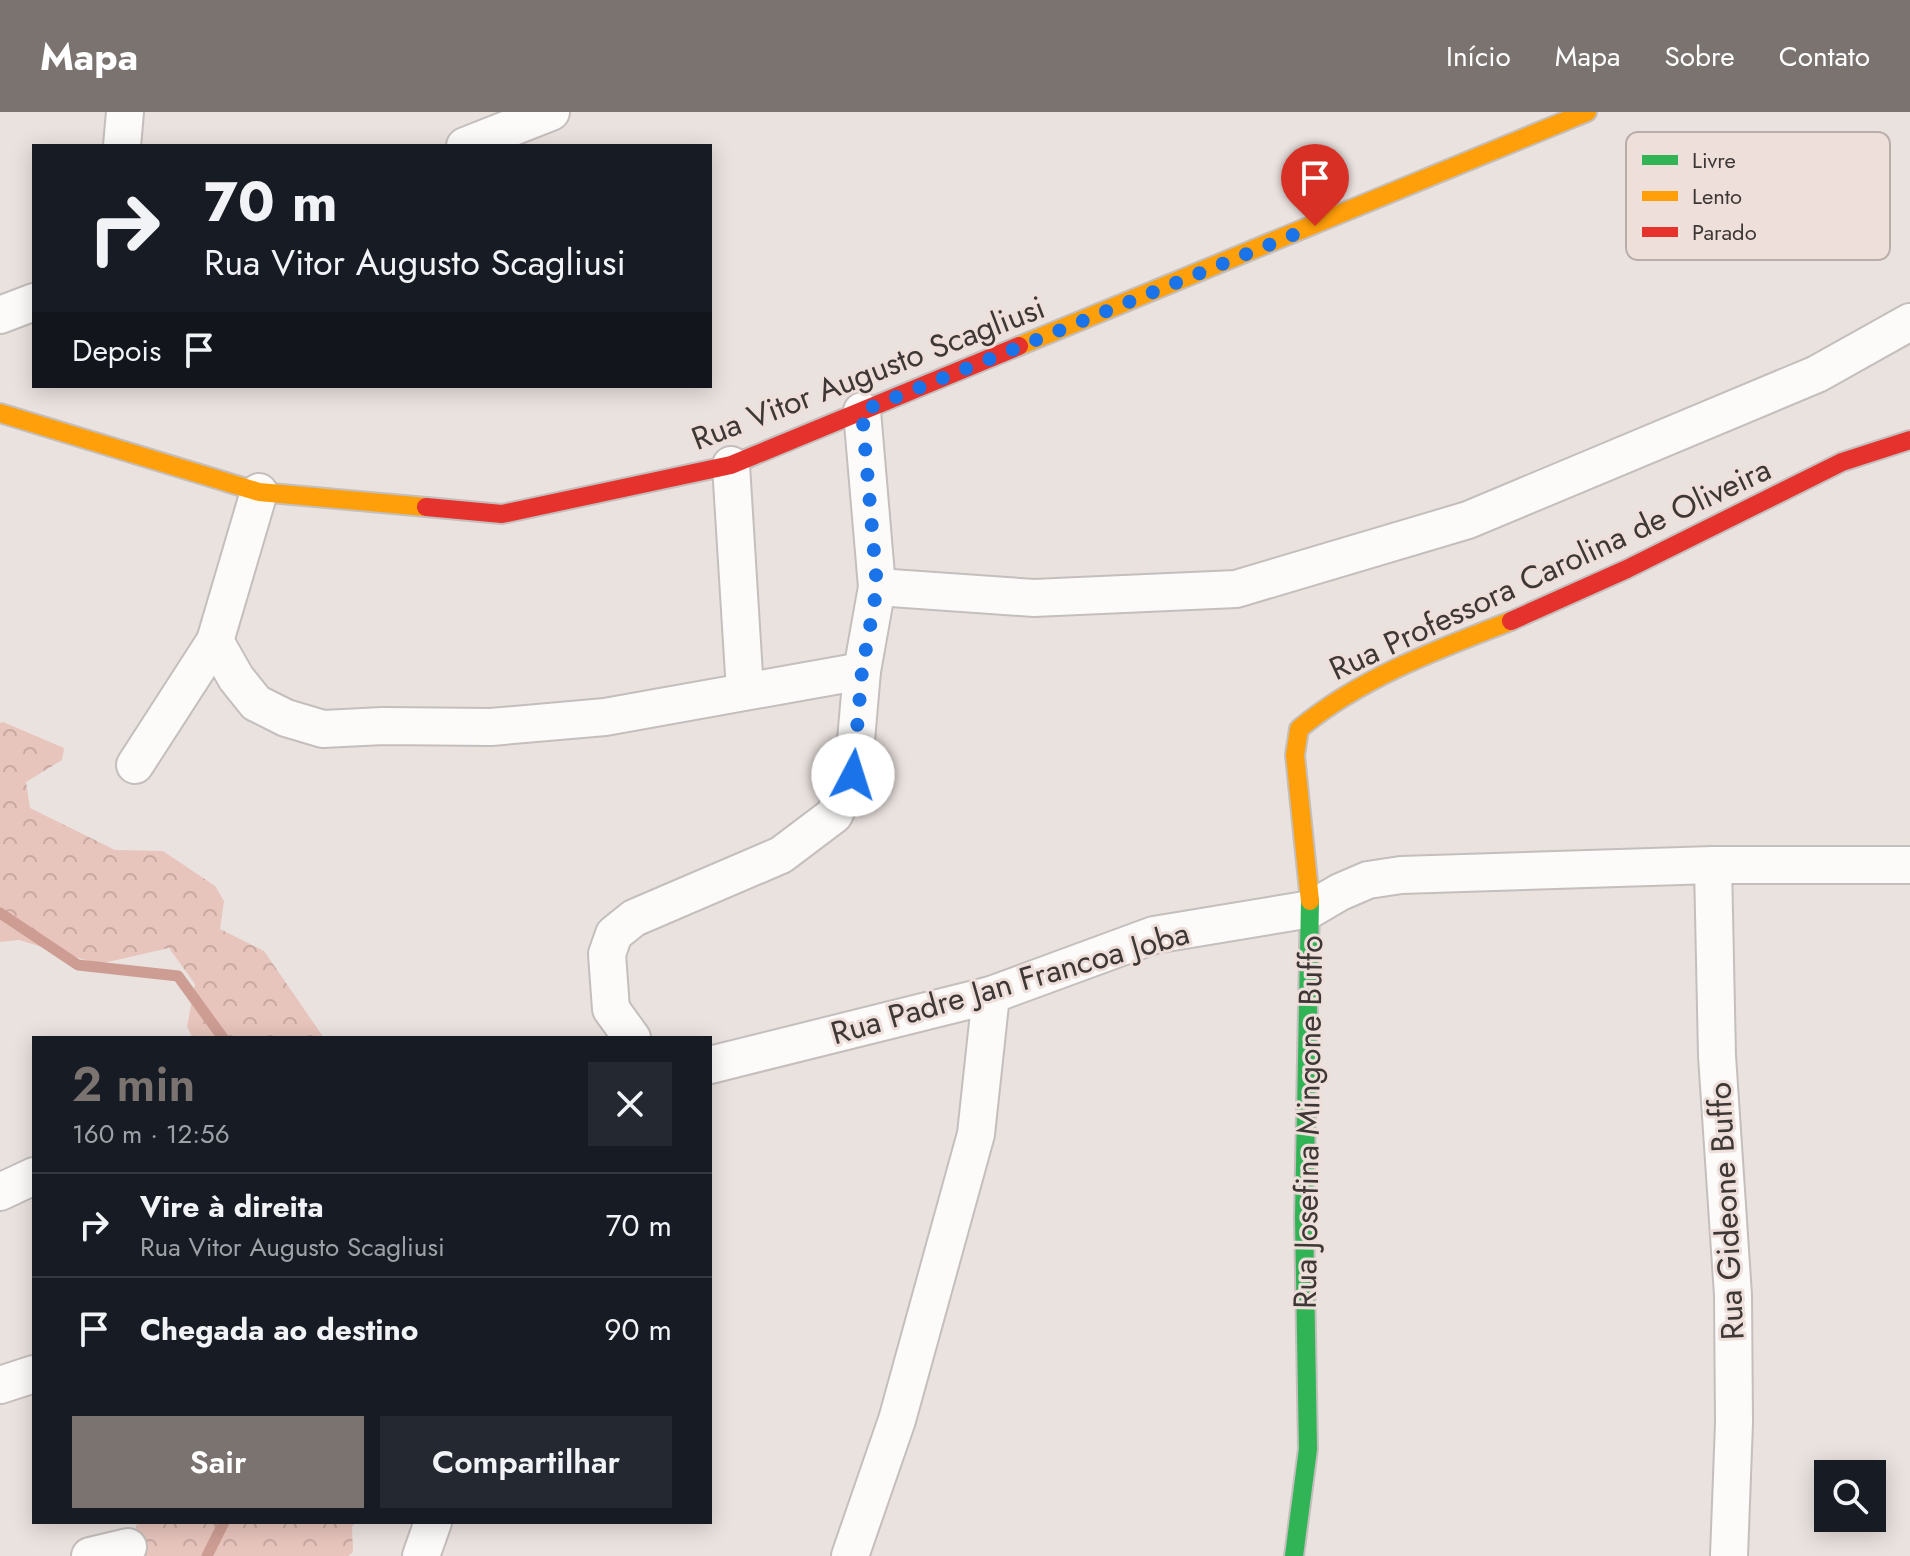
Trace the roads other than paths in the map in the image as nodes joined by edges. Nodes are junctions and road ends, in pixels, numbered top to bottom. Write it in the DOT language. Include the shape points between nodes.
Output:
graph roads {
  1 [pos="125,112"];
  2 [pos="551,112"];
  3 [pos="1587,112"];
  4 [pos="122,144"];
  5 [pos="470,144"];
  6 [pos="32,303"];
  7 [pos="0,315"];
  8 [pos="1910,322"];
  9 [pos="862,411"];
  10 [pos="0,413"];
  11 [pos="1910,440"];
  12 [pos="731,465"];
  13 [pos="259,492"];
  14 [pos="877,587"];
  15 [pos="215,641"];
  16 [pos="862,671"];
  17 [pos="745,691"];
  18 [pos="135,765"];
  19 [pos="1713,865"];
  20 [pos="1910,865"];
  21 [pos="1311,909"];
  22 [pos="991,995"];
  23 [pos="631,1036"];
  24 [pos="712,1065"];
  25 [pos="32,1177"];
  26 [pos="0,1192"];
  27 [pos="32,1375"];
  28 [pos="0,1385"];
  29 [pos="432,1524"];
  30 [pos="128,1547"];
  31 [pos="90,1556"];
  32 [pos="421,1556"];
  33 [pos="850,1556"];
  34 [pos="1294,1556"];
  35 [pos="1729,1556"];
  1 -- 4 [label="street"];
  2 -- 5 [label="street"];
  3 -- 9 [label="street, Rua Vitor Augusto Scagliusi"];
  6 -- 7 [label="street"];
  8 -- 14 [label="street" via="1817,374 1468,520 1236,589 1034,598"];
  9 -- 12 [label="street, Rua Vitor Augusto Scagliusi"];
  9 -- 14 [label="street"];
  10 -- 13 [label="street, Rua Vitor Augusto Scagliusi"];
  11 -- 21 [label="street, Rua Professora Carolina de Oliveira" via="1842,462 1627,569 1426,654 1323,709 1299,729 1295,755"];
  12 -- 13 [label="street, Rua Vitor Augusto Scagliusi" via="502,514"];
  12 -- 17 [label="street"];
  13 -- 15 [label="street"];
  14 -- 16 [label="street"];
  15 -- 17 [label="street" via="256,703 323,729 491,727 605,717"];
  15 -- 18 [label="street"];
  16 -- 17 [label="street"];
  16 -- 23 [label="street" via="853,775 834,815 781,855 634,918 614,934 607,954 611,1009"];
  19 -- 20 [label="street, Rua Josefina Mingone Buffo"];
  19 -- 21 [label="street, Rua Josefina Mingone Buffo" via="1401,875 1368,880"];
  19 -- 35 [label="street, Rua Gideone Buffo" via="1717,1056 1733,1295"];
  21 -- 22 [label="street, Rua Padre Jan Francoa Joba" via="1154,935"];
  21 -- 34 [label="street, Rua Josefina Mingone Buffo" via="1304,1218 1308,1449"];
  22 -- 24 [label="street, Rua Padre Jan Francoa Joba"];
  22 -- 33 [label="street" via="976,1134 897,1420"];
  25 -- 26 [label="street"];
  27 -- 28 [label="street"];
  29 -- 32 [label="street"];
  30 -- 31 [label="street"];
}
